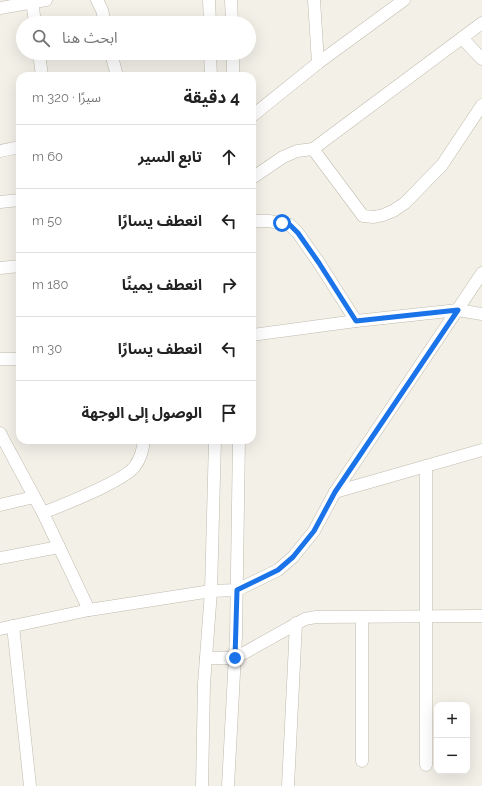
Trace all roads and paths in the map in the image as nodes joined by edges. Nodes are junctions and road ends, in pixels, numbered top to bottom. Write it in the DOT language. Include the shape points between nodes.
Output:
graph roads {
  1 [pos="46,0"];
  2 [pos="97,0"];
  3 [pos="209,0"];
  4 [pos="231,0"];
  5 [pos="314,0"];
  6 [pos="404,0"];
  7 [pos="33,1"];
  8 [pos="391,4"];
  9 [pos="0,8"];
  10 [pos="34,16"];
  11 [pos="103,16"];
  12 [pos="210,16"];
  13 [pos="232,16"];
  14 [pos="482,23"];
  15 [pos="462,38"];
  16 [pos="482,59"];
  17 [pos="40,60"];
  18 [pos="113,60"];
  19 [pos="210,60"];
  20 [pos="233,60"];
  21 [pos="318,63"];
  22 [pos="41,72"];
  23 [pos="116,72"];
  24 [pos="211,72"];
  25 [pos="233,72"];
  26 [pos="482,106"];
  27 [pos="256,113"];
  28 [pos="16,148"];
  29 [pos="313,149"];
  30 [pos="0,151"];
  31 [pos="256,175"];
  32 [pos="16,200"];
  33 [pos="0,202"];
  34 [pos="256,221"];
  35 [pos="16,266"];
  36 [pos="0,268"];
  37 [pos="482,273"];
  38 [pos="458,310"];
  39 [pos="482,314"];
  40 [pos="356,321"];
  41 [pos="256,334"];
  42 [pos="0,359"];
  43 [pos="16,359"];
  44 [pos="0,433"];
  45 [pos="144,444"];
  46 [pos="215,444"];
  47 [pos="239,444"];
  48 [pos="482,450"];
  49 [pos="426,466"];
  50 [pos="335,492"];
  51 [pos="34,497"];
  52 [pos="0,505"];
  53 [pos="43,514"];
  54 [pos="59,546"];
  55 [pos="0,558"];
  56 [pos="237,590"];
  57 [pos="211,591"];
  58 [pos="89,610"];
  59 [pos="482,616"];
  60 [pos="362,617"];
  61 [pos="426,617"];
  62 [pos="296,623"];
  63 [pos="13,626"];
  64 [pos="0,629"];
  65 [pos="206,658"];
  66 [pos="235,658"];
  67 [pos="362,761"];
  68 [pos="426,765"];
  69 [pos="30,786"];
  70 [pos="202,786"];
  71 [pos="228,786"];
  72 [pos="288,786"];
  1 -- 7 [label="street"];
  2 -- 11 [label="street"];
  3 -- 12 [label="street"];
  4 -- 13 [label="street"];
  5 -- 21 [label="street"];
  6 -- 8 [label="street"];
  7 -- 9 [label="street"];
  7 -- 10 [label="street"];
  8 -- 21 [label="street"];
  14 -- 15 [label="street"];
  15 -- 16 [label="street"];
  15 -- 29 [label="street"];
  17 -- 22 [label="street"];
  18 -- 23 [label="street"];
  19 -- 24 [label="street"];
  20 -- 25 [label="street"];
  21 -- 27 [label="street"];
  26 -- 29 [label="street" via="442,165 405,203 393,211 374,217 363,216"];
  28 -- 30 [label="street"];
  29 -- 31 [label="street" via="297,151 283,157"];
  32 -- 33 [label="street"];
  34 -- 40 [label="street" via="290,225 319,263"];
  35 -- 36 [label="street"];
  37 -- 38 [label="street"];
  38 -- 39 [label="street"];
  38 -- 40 [label="street"];
  38 -- 50 [label="street"];
  40 -- 41 [label="street"];
  42 -- 43 [label="street"];
  44 -- 51 [label="street"];
  45 -- 53 [label="street" via="143,452 135,467 123,477"];
  46 -- 57 [label="street"];
  47 -- 56 [label="street"];
  48 -- 49 [label="street"];
  49 -- 50 [label="street"];
  49 -- 61 [label="street"];
  50 -- 56 [label="street" via="314,531 293,557 278,570"];
  51 -- 52 [label="street"];
  51 -- 53 [label="street"];
  53 -- 54 [label="street"];
  54 -- 55 [label="street"];
  54 -- 58 [label="street"];
  56 -- 57 [label="street"];
  56 -- 66 [label="street"];
  57 -- 58 [label="street"];
  57 -- 65 [label="street"];
  58 -- 63 [label="street"];
  59 -- 61 [label="street"];
  60 -- 61 [label="street"];
  60 -- 62 [label="street" via="316,617"];
  60 -- 67 [label="street"];
  61 -- 68 [label="street"];
  62 -- 66 [label="street"];
  62 -- 72 [label="street"];
  63 -- 64 [label="street"];
  63 -- 69 [label="street"];
  65 -- 66 [label="street"];
  65 -- 70 [label="street"];
  66 -- 71 [label="street"];
}
